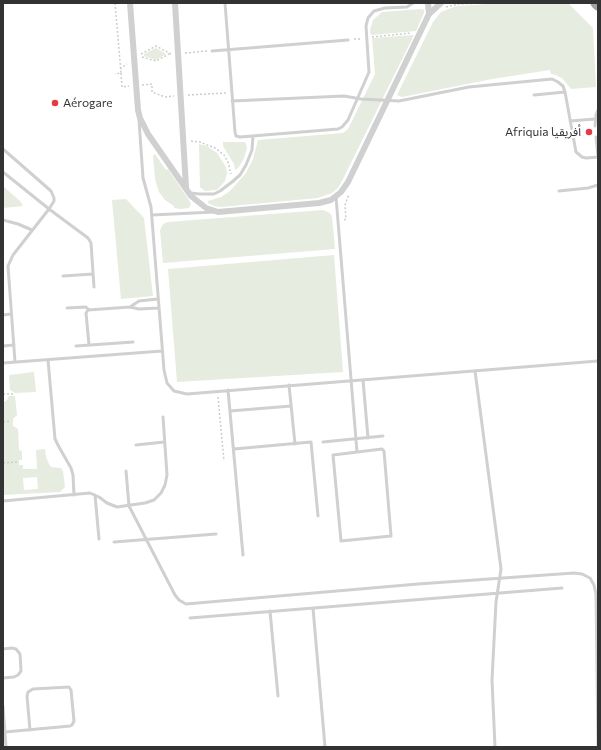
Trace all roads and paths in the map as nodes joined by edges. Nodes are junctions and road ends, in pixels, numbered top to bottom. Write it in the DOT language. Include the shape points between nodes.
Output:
graph roads {
  1 [pos="115,3"];
  2 [pos="130,3"];
  3 [pos="175,3"];
  4 [pos="225,3"];
  5 [pos="413,3"];
  6 [pos="428,3"];
  7 [pos="441,3"];
  8 [pos="429,14"];
  9 [pos="419,34"];
  10 [pos="366,38"];
  11 [pos="348,40"];
  12 [pos="228,50"];
  13 [pos="212,51"];
  14 [pos="169,54"];
  15 [pos="179,54"];
  16 [pos="134,59"];
  17 [pos="120,69"];
  18 [pos="115,74"];
  19 [pos="120,74"];
  20 [pos="136,86"];
  21 [pos="232,92"];
  22 [pos="565,92"];
  23 [pos="534,95"];
  24 [pos="181,96"];
  25 [pos="358,99"];
  26 [pos="387,100"];
  27 [pos="232,101"];
  28 [pos="138,110"];
  29 [pos="598,110"];
  30 [pos="595,119"];
  31 [pos="570,121"];
  32 [pos="595,126"];
  33 [pos="254,136"];
  34 [pos="596,137"];
  35 [pos="184,141"];
  36 [pos="3,149"];
  37 [pos="598,156"];
  38 [pos="3,172"];
  39 [pos="232,182"];
  40 [pos="598,186"];
  41 [pos="188,190"];
  42 [pos="559,191"];
  43 [pos="336,197"];
  44 [pos="48,209"];
  45 [pos="218,212"];
  46 [pos="152,215"];
  47 [pos="3,220"];
  48 [pos="32,230"];
  49 [pos="93,274"];
  50 [pos="63,276"];
  51 [pos="94,288"];
  52 [pos="158,299"];
  53 [pos="130,306"];
  54 [pos="67,308"];
  55 [pos="158,308"];
  56 [pos="90,310"];
  57 [pos="11,314"];
  58 [pos="3,315"];
  59 [pos="133,342"];
  60 [pos="14,345"];
  61 [pos="89,345"];
  62 [pos="3,346"];
  63 [pos="76,346"];
  64 [pos="162,351"];
  65 [pos="48,360"];
  66 [pos="598,361"];
  67 [pos="15,362"];
  68 [pos="3,363"];
  69 [pos="475,371"];
  70 [pos="351,380"];
  71 [pos="363,380"];
  72 [pos="289,385"];
  73 [pos="228,390"];
  74 [pos="218,391"];
  75 [pos="3,394"];
  76 [pos="14,394"];
  77 [pos="291,406"];
  78 [pos="230,412"];
  79 [pos="163,417"];
  80 [pos="10,421"];
  81 [pos="3,422"];
  82 [pos="383,436"];
  83 [pos="368,438"];
  84 [pos="356,439"];
  85 [pos="164,442"];
  86 [pos="323,442"];
  87 [pos="136,444"];
  88 [pos="295,444"];
  89 [pos="234,449"];
  90 [pos="357,452"];
  91 [pos="224,461"];
  92 [pos="17,462"];
  93 [pos="3,463"];
  94 [pos="126,471"];
  95 [pos="74,494"];
  96 [pos="95,495"];
  97 [pos="3,501"];
  98 [pos="129,506"];
  99 [pos="318,516"];
  100 [pos="216,534"];
  101 [pos="99,539"];
  102 [pos="147,539"];
  103 [pos="114,542"];
  104 [pos="242,555"];
  105 [pos="500,578"];
  106 [pos="562,588"];
  107 [pos="497,593"];
  108 [pos="313,608"];
  109 [pos="270,611"];
  110 [pos="190,618"];
  111 [pos="3,649"];
  112 [pos="3,678"];
  113 [pos="278,696"];
  114 [pos="3,706"];
  115 [pos="30,730"];
  116 [pos="5,732"];
  117 [pos="598,746"];
  118 [pos="6,747"];
  119 [pos="326,747"];
  120 [pos="496,747"];
  1 -- 17 [label="path"];
  2 -- 16 [label="street"];
  3 -- 15 [label="street"];
  4 -- 12 [label="lane"];
  5 -- 10 [label="lane" via="407,7 374,11 366,22"];
  6 -- 8 [label="street"];
  7 -- 8 [label="street"];
  8 -- 9 [label="street"];
  9 -- 10 [label="path"];
  9 -- 26 [label="street"];
  10 -- 11 [label="path"];
  10 -- 25 [label="lane" via="369,72"];
  11 -- 12 [label="lane"];
  12 -- 13 [label="lane"];
  12 -- 21 [label="lane"];
  13 -- 15 [label="path"];
  14 -- 14 [label="path" via="159,61 138,56 156,46"];
  14 -- 15 [label="path"];
  15 -- 24 [label="street"];
  16 -- 17 [label="path"];
  16 -- 20 [label="street"];
  17 -- 19 [label="path"];
  18 -- 19 [label="path"];
  19 -- 20 [label="path" via="122,87"];
  20 -- 24 [label="path" via="152,84 152,92 165,97"];
  20 -- 28 [label="street"];
  21 -- 24 [label="path"];
  21 -- 27 [label="lane"];
  22 -- 23 [label="lane"];
  22 -- 26 [label="lane" via="563,86 552,79 469,87 403,100"];
  22 -- 31 [label="lane"];
  24 -- 35 [label="street"];
  25 -- 26 [label="lane"];
  25 -- 27 [label="lane" via="335,97"];
  25 -- 33 [label="lane" via="345,124 338,129"];
  26 -- 43 [label="street" via="348,182"];
  27 -- 33 [label="lane" via="235,134 240,137"];
  28 -- 41 [label="street" via="148,134"];
  28 -- 46 [label="lane" via="143,178"];
  29 -- 30 [label="lane"];
  30 -- 31 [label="lane"];
  30 -- 32 [label="lane"];
  31 -- 37 [label="lane" via="576,152 586,158"];
  33 -- 39 [label="lane" via="246,165"];
  34 -- 37 [label="lane"];
  35 -- 39 [label="path" via="200,142 224,155 231,169"];
  35 -- 41 [label="street"];
  36 -- 44 [label="lane" via="51,191 54,201"];
  38 -- 44 [label="lane"];
  39 -- 41 [label="lane" via="214,194 200,194"];
  40 -- 42 [label="lane"];
  41 -- 45 [label="street" via="200,205"];
  43 -- 45 [label="street" via="319,203"];
  43 -- 70 [label="lane"];
  44 -- 48 [label="lane"];
  44 -- 49 [label="lane" via="88,238 91,243"];
  45 -- 46 [label="lane"];
  46 -- 52 [label="lane"];
  47 -- 48 [label="lane"];
  48 -- 57 [label="lane" via="8,266"];
  49 -- 50 [label="lane"];
  49 -- 51 [label="lane"];
  52 -- 53 [label="lane" via="139,301"];
  52 -- 55 [label="lane"];
  53 -- 55 [label="lane" via="139,309"];
  53 -- 56 [label="lane"];
  54 -- 56 [label="lane" via="86,306"];
  55 -- 64 [label="lane"];
  56 -- 61 [label="lane" via="86,313"];
  57 -- 58 [label="lane"];
  57 -- 60 [label="lane"];
  59 -- 61 [label="lane"];
  60 -- 62 [label="lane"];
  60 -- 67 [label="lane"];
  61 -- 63 [label="lane"];
  64 -- 65 [label="lane"];
  64 -- 74 [label="lane" via="165,378 174,391 187,394"];
  65 -- 67 [label="lane"];
  65 -- 95 [label="lane" via="55,438 71,468"];
  66 -- 69 [label="lane"];
  67 -- 68 [label="lane"];
  69 -- 71 [label="lane"];
  69 -- 105 [label="lane" via="501,567"];
  70 -- 71 [label="lane"];
  70 -- 72 [label="lane"];
  70 -- 84 [label="lane"];
  71 -- 83 [label="lane"];
  72 -- 73 [label="lane"];
  72 -- 77 [label="lane"];
  73 -- 74 [label="lane"];
  73 -- 78 [label="lane"];
  74 -- 91 [label="path"];
  75 -- 76 [label="path"];
  77 -- 78 [label="lane"];
  77 -- 88 [label="lane"];
  78 -- 89 [label="lane"];
  79 -- 85 [label="lane"];
  80 -- 81 [label="path"];
  82 -- 83 [label="lane"];
  83 -- 84 [label="lane"];
  84 -- 86 [label="lane"];
  84 -- 90 [label="lane"];
  85 -- 87 [label="lane"];
  85 -- 98 [label="lane" via="167,475 161,493 154,500"];
  88 -- 89 [label="lane"];
  88 -- 99 [label="lane" via="312,443"];
  89 -- 104 [label="lane"];
  90 -- 90 [label="lane" via="384,450 392,534 390,536 340,540 333,455"];
  92 -- 93 [label="path"];
  94 -- 98 [label="lane"];
  95 -- 96 [label="lane"];
  95 -- 97 [label="lane"];
  96 -- 98 [label="lane" via="112,506"];
  96 -- 101 [label="lane"];
  98 -- 102 [label="lane"];
  100 -- 102 [label="lane"];
  102 -- 103 [label="lane"];
  102 -- 105 [label="lane" via="175,595 186,604"];
  105 -- 107 [label="lane"];
  105 -- 117 [label="lane" via="574,573 590,578 596,594"];
  106 -- 107 [label="lane"];
  107 -- 108 [label="lane"];
  107 -- 120 [label="lane" via="492,680"];
  108 -- 109 [label="lane"];
  108 -- 119 [label="lane"];
  109 -- 110 [label="lane"];
  109 -- 113 [label="lane"];
  111 -- 112 [label="lane" via="16,649 20,654 21,671 14,677"];
  114 -- 116 [label="lane"];
  115 -- 115 [label="lane" via="28,692 33,689 69,687 73,724"];
  115 -- 116 [label="lane"];
  116 -- 118 [label="lane"];
}
